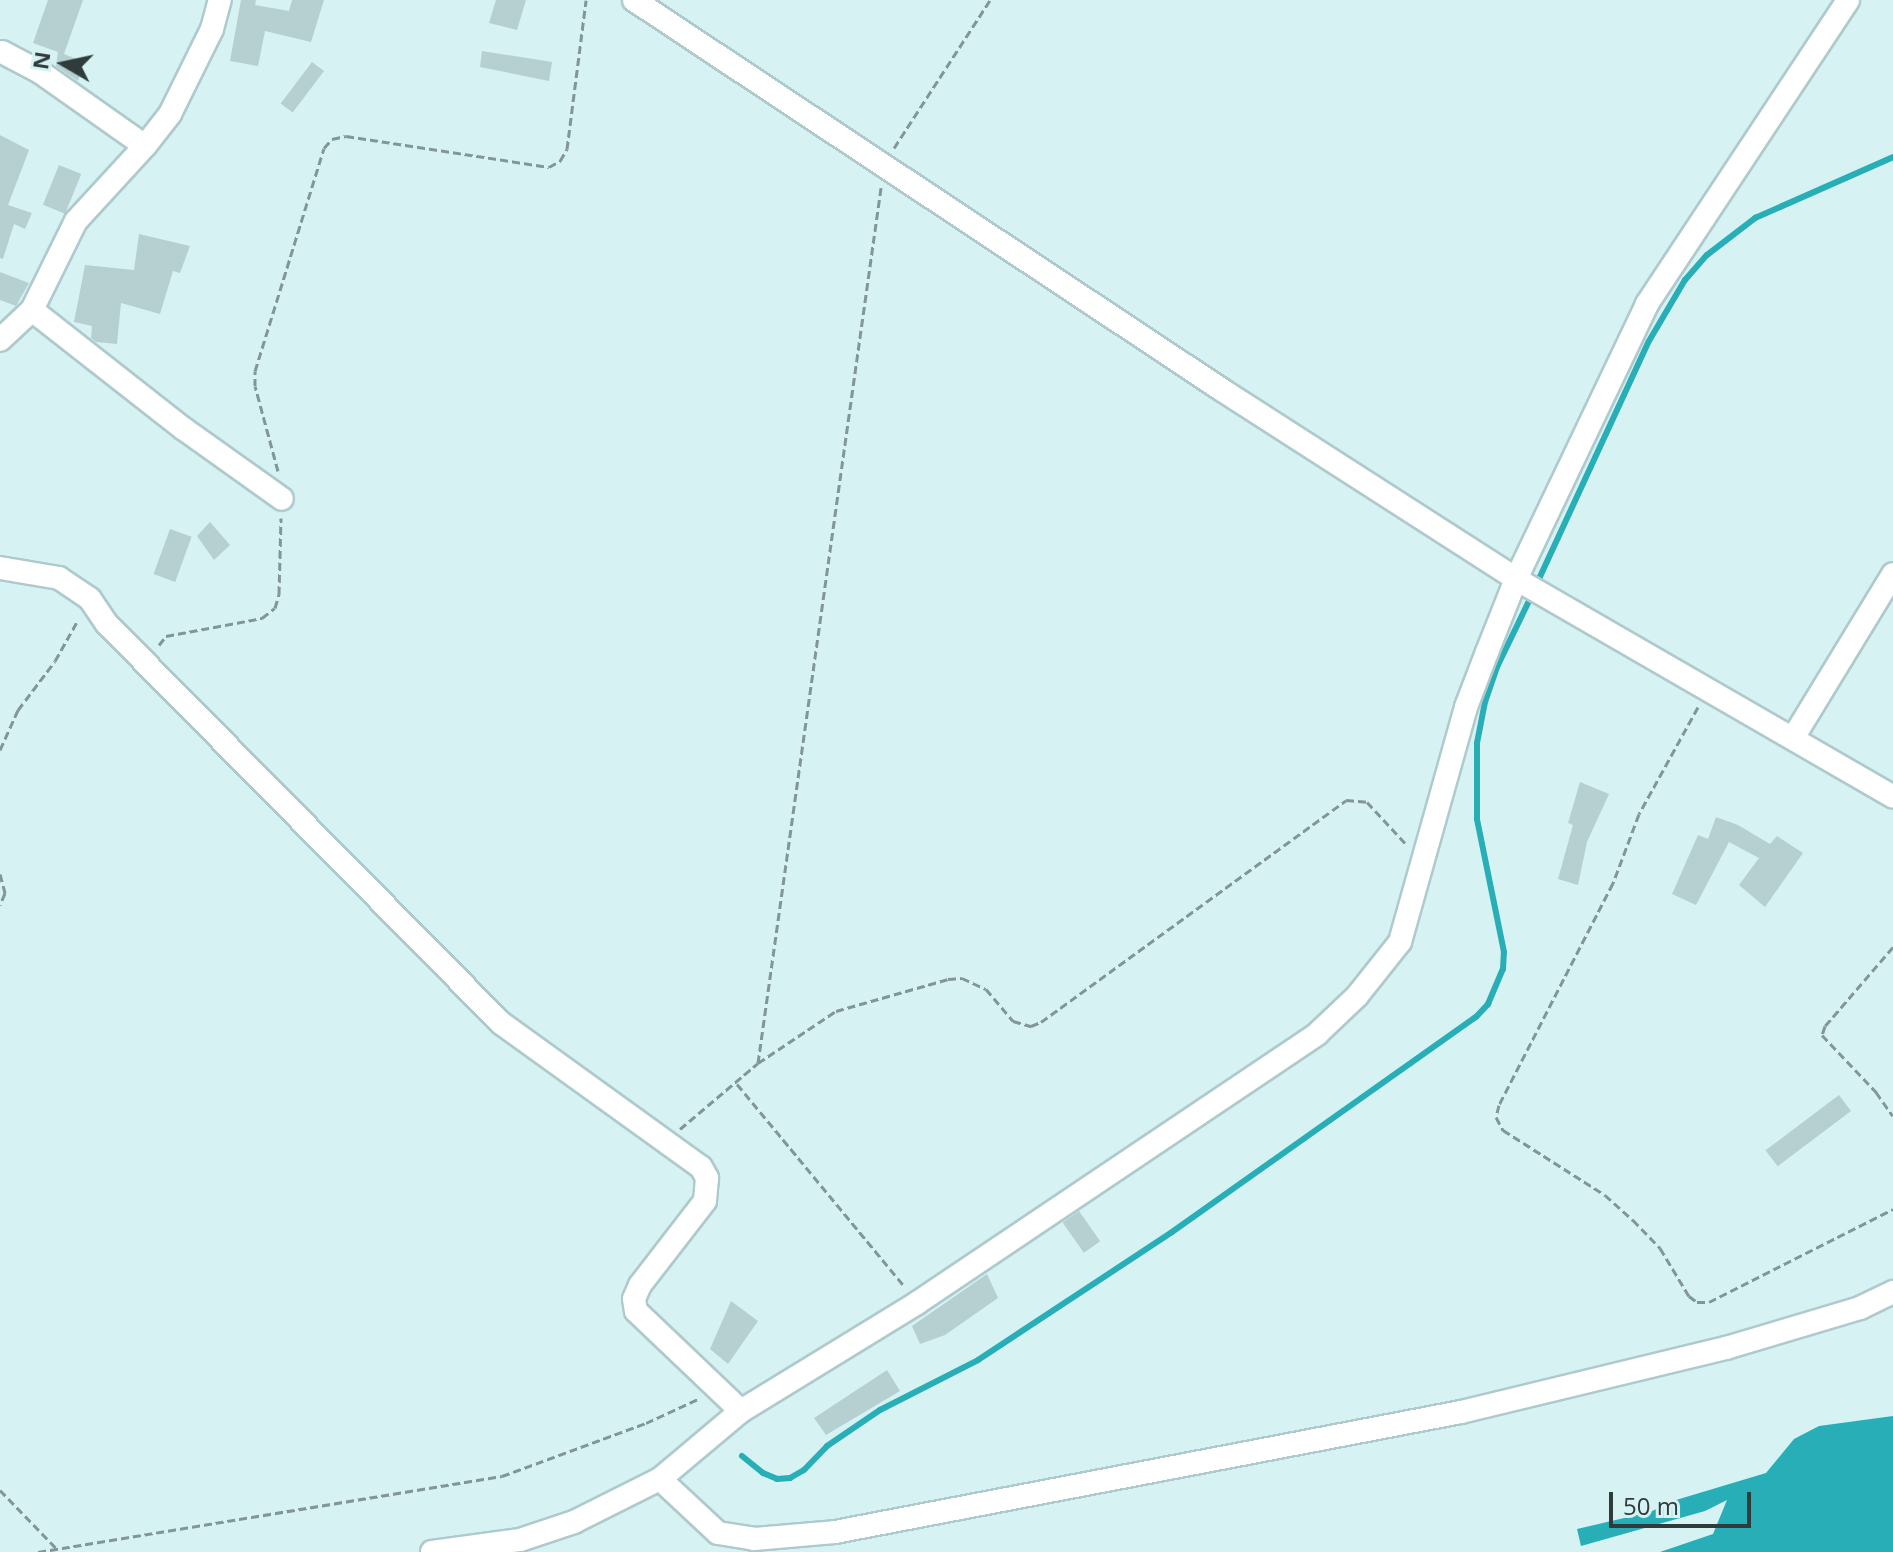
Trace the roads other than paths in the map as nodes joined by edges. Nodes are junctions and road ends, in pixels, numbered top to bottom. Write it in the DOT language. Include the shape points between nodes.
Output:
graph roads {
  1 [pos="220,0"];
  2 [pos="634,0"];
  3 [pos="1848,0"];
  4 [pos="2,52"];
  5 [pos="145,146"];
  6 [pos="32,310"];
  7 [pos="0,340"];
  8 [pos="282,499"];
  9 [pos="0,568"];
  10 [pos="1893,574"];
  11 [pos="1516,579"];
  12 [pos="1793,738"];
  13 [pos="1893,797"];
  14 [pos="1893,1292"];
  15 [pos="741,1411"];
  16 [pos="660,1479"];
  17 [pos="432,1552"];
  1 -- 5 [label="street" via="194,71"];
  2 -- 11 [label="street"];
  3 -- 11 [label="street" via="1647,304"];
  4 -- 5 [label="street" via="40,72"];
  5 -- 6 [label="street" via="76,221"];
  6 -- 7 [label="street"];
  6 -- 8 [label="street"];
  9 -- 15 [label="street" via="59,578 90,599 107,624 501,1023 701,1167 708,1188 705,1201 634,1299 636,1311"];
  10 -- 12 [label="street"];
  11 -- 12 [label="street"];
  11 -- 15 [label="street" via="1466,707 1400,942 1357,996 1317,1034 917,1303"];
  12 -- 13 [label="street"];
  14 -- 16 [label="street" via="1860,1308 1726,1348 1461,1412 835,1532 754,1539 718,1533"];
  15 -- 16 [label="street"];
  16 -- 17 [label="street" via="574,1522 520,1540"];
}
